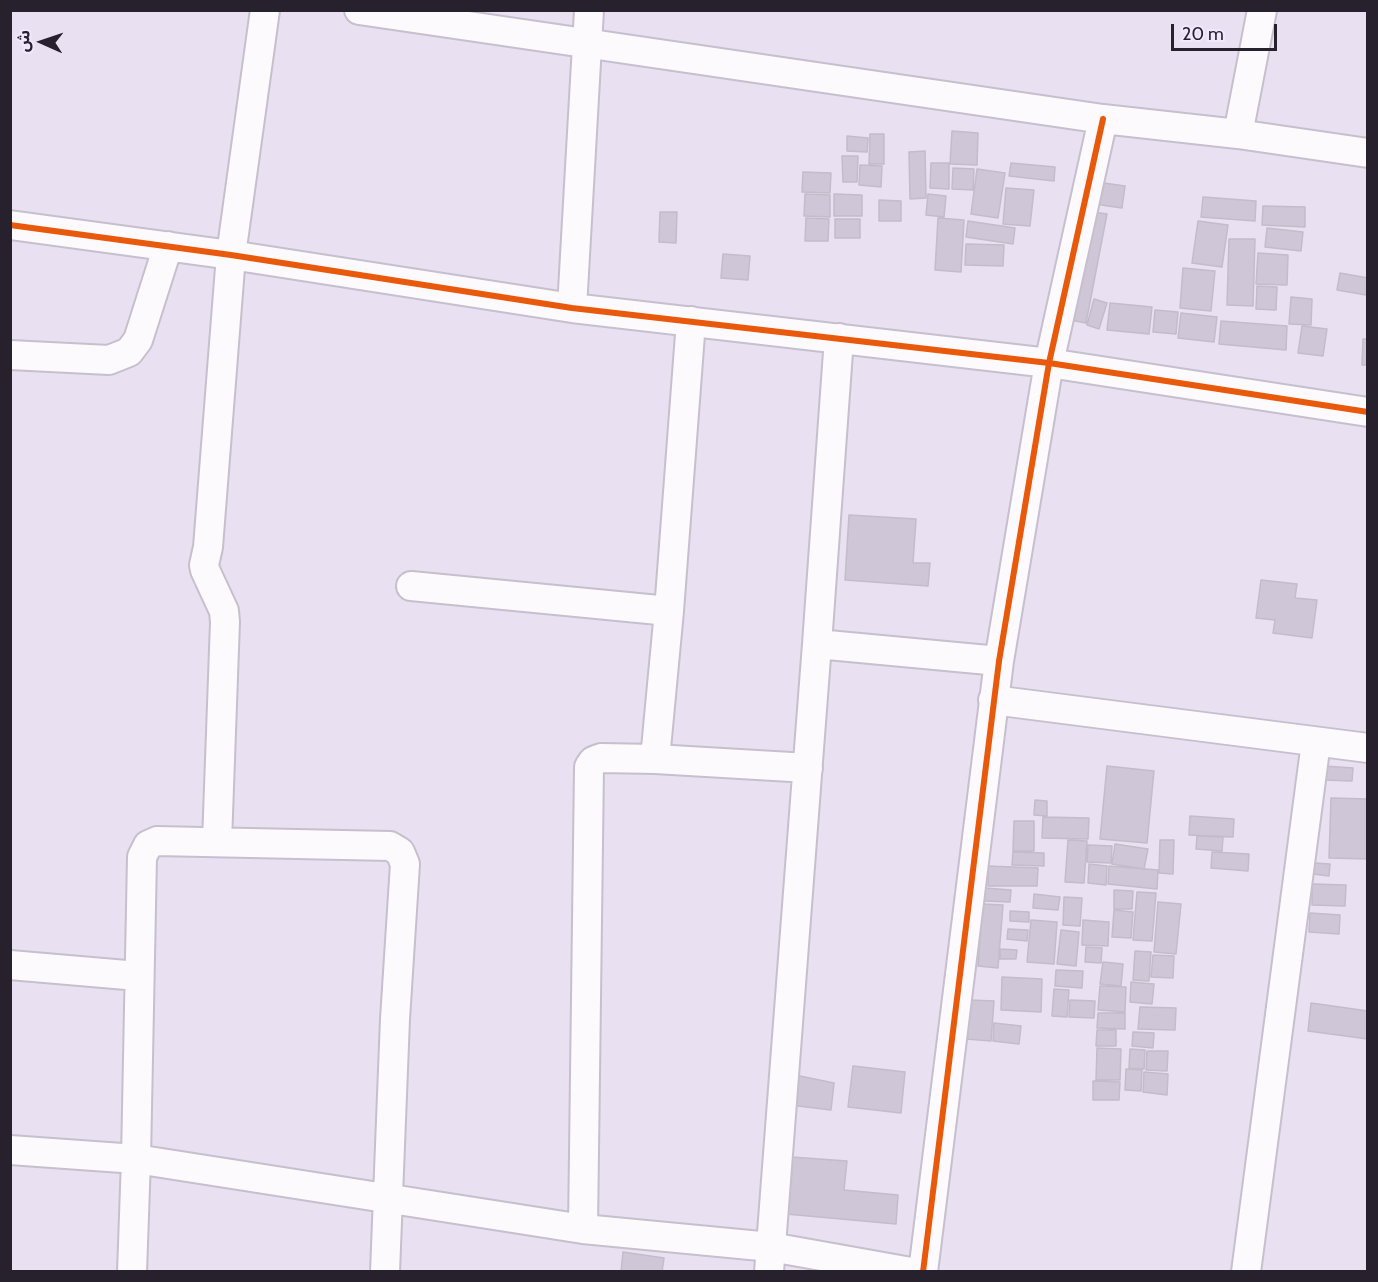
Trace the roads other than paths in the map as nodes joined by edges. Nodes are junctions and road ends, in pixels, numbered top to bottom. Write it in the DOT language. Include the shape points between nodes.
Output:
graph roads {
  1 [pos="265,10"];
  2 [pos="359,10"];
  3 [pos="589,10"];
  4 [pos="1262,10"];
  5 [pos="394,13"];
  6 [pos="588,44"];
  7 [pos="1103,119"];
  8 [pos="1238,134"];
  9 [pos="1368,153"];
  10 [pos="10,225"];
  11 [pos="168,246"];
  12 [pos="231,255"];
  13 [pos="572,308"];
  14 [pos="691,321"];
  15 [pos="839,338"];
  16 [pos="10,355"];
  17 [pos="1049,363"];
  18 [pos="1368,412"];
  19 [pos="411,586"];
  20 [pos="669,611"];
  21 [pos="817,644"];
  22 [pos="999,660"];
  23 [pos="993,700"];
  24 [pos="1316,742"];
  25 [pos="1368,748"];
  26 [pos="655,759"];
  27 [pos="808,768"];
  28 [pos="216,842"];
  29 [pos="10,965"];
  30 [pos="138,976"];
  31 [pos="10,1150"];
  32 [pos="136,1159"];
  33 [pos="388,1197"];
  34 [pos="583,1229"];
  35 [pos="770,1259"];
  36 [pos="132,1272"];
  37 [pos="385,1272"];
  38 [pos="911,1272"];
  39 [pos="922,1272"];
  40 [pos="1246,1272"];
  1 -- 12 [label="street"];
  2 -- 5 [label="street"];
  3 -- 6 [label="street"];
  4 -- 8 [label="street"];
  5 -- 6 [label="street"];
  6 -- 7 [label="street"];
  6 -- 13 [label="street"];
  7 -- 8 [label="street"];
  7 -- 17 [label="street"];
  8 -- 9 [label="street"];
  10 -- 11 [label="street"];
  11 -- 12 [label="street"];
  11 -- 16 [label="street" via="138,340 129,352 109,360"];
  12 -- 13 [label="street"];
  12 -- 28 [label="street" via="204,565 225,622"];
  13 -- 14 [label="street"];
  14 -- 15 [label="street"];
  14 -- 20 [label="street"];
  15 -- 17 [label="street"];
  15 -- 21 [label="street"];
  17 -- 18 [label="street"];
  17 -- 22 [label="street"];
  19 -- 20 [label="street"];
  20 -- 26 [label="street"];
  21 -- 22 [label="street"];
  21 -- 27 [label="street"];
  22 -- 23 [label="street"];
  23 -- 24 [label="street"];
  23 -- 39 [label="street"];
  24 -- 25 [label="street"];
  24 -- 40 [label="street"];
  26 -- 27 [label="street"];
  26 -- 34 [label="street" via="601,758 589,767"];
  27 -- 35 [label="street"];
  28 -- 30 [label="street" via="157,841 148,846 142,857"];
  28 -- 33 [label="street" via="390,846 400,852 405,864"];
  29 -- 30 [label="street"];
  30 -- 32 [label="street"];
  31 -- 32 [label="street"];
  32 -- 33 [label="street"];
  32 -- 36 [label="street"];
  33 -- 34 [label="street"];
  33 -- 37 [label="street"];
  34 -- 35 [label="street"];
  35 -- 38 [label="street"];
}
